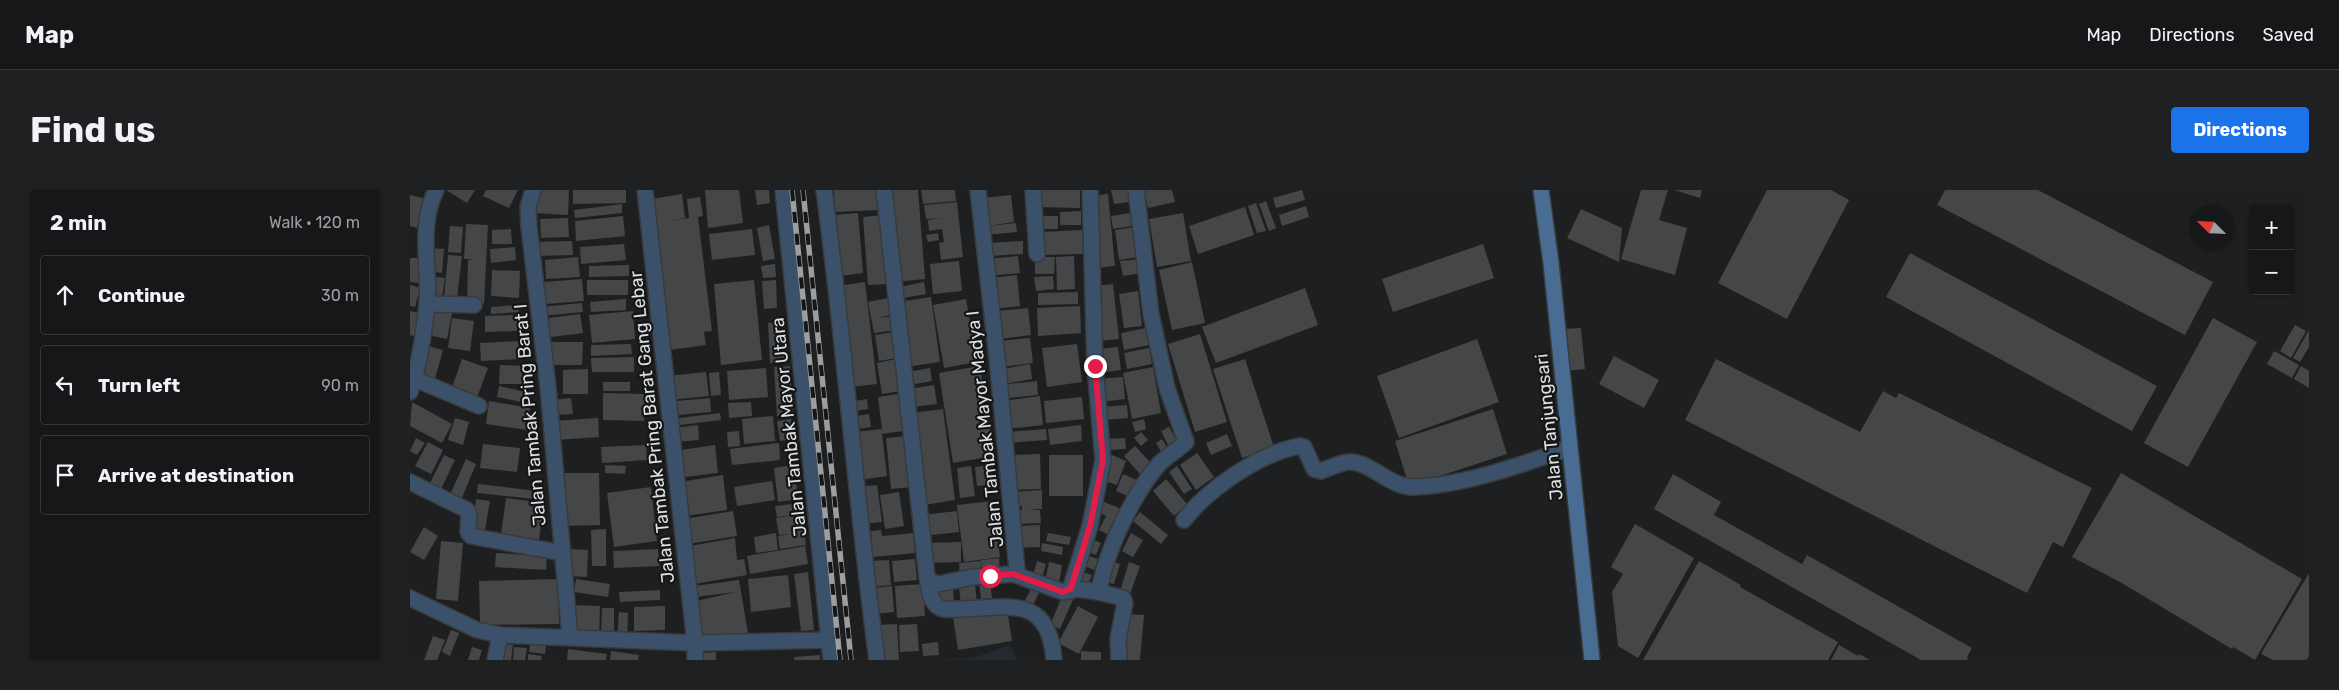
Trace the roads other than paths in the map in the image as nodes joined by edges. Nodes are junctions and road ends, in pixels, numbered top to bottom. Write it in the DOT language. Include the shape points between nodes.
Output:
graph roads {
  1 [pos="436,190"];
  2 [pos="533,190"];
  3 [pos="645,190"];
  4 [pos="783,190"];
  5 [pos="824,190"];
  6 [pos="884,190"];
  7 [pos="978,190"];
  8 [pos="1033,190"];
  9 [pos="1090,190"];
  10 [pos="1136,190"];
  11 [pos="1541,190"];
  12 [pos="1037,254"];
  13 [pos="427,304"];
  14 [pos="474,305"];
  15 [pos="412,386"];
  16 [pos="479,406"];
  17 [pos="1570,448"];
  18 [pos="410,482"];
  19 [pos="1184,520"];
  20 [pos="562,553"];
  21 [pos="1013,574"];
  22 [pos="927,577"];
  23 [pos="1070,590"];
  24 [pos="1099,592"];
  25 [pos="410,598"];
  26 [pos="500,635"];
  27 [pos="570,637"];
  28 [pos="830,640"];
  29 [pos="695,644"];
  30 [pos="495,660"];
  31 [pos="695,660"];
  32 [pos="831,660"];
  33 [pos="877,660"];
  34 [pos="1054,660"];
  35 [pos="1119,660"];
  36 [pos="1592,660"];
  1 -- 13 [label="street" via="429,210 424,246"];
  2 -- 20 [label="street, Jalan Tambak Pring Barat I" via="528,207 529,227 548,387"];
  3 -- 29 [label="street, Jalan Tambak Pring Barat Gang Lebar"];
  4 -- 28 [label="street, Jalan Tambak Mayor Utara"];
  5 -- 33 [label="street"];
  6 -- 22 [label="street"];
  7 -- 21 [label="street, Jalan Tambak Mayor Madya I" via="1016,551 1017,570"];
  8 -- 12 [label="street"];
  9 -- 23 [label="street" via="1095,366 1103,460 1090,526"];
  10 -- 24 [label="street" via="1151,314 1167,388 1186,442 1160,464 1142,489 1114,542 1101,574"];
  11 -- 17 [label="main road, Jalan Tanjungsari"];
  13 -- 14 [label="street"];
  13 -- 15 [label="street"];
  15 -- 16 [label="street"];
  17 -- 19 [label="street" via="1467,478 1412,488 1399,485 1355,462 1344,462 1318,471 1304,448 1293,447 1245,469 1215,489"];
  17 -- 36 [label="main road, Jalan Tanjungsari"];
  18 -- 20 [label="street" via="467,510 471,536"];
  20 -- 27 [label="street, Jalan Tambak Pring Barat I"];
  21 -- 22 [label="street" via="938,584"];
  21 -- 23 [label="street" via="1063,592"];
  22 -- 34 [label="street" via="932,599 938,608 1021,607 1032,612 1051,635"];
  23 -- 24 [label="street"];
  24 -- 35 [label="street" via="1125,601 1118,639"];
  25 -- 26 [label="street" via="477,630"];
  26 -- 27 [label="street"];
  26 -- 30 [label="street"];
  27 -- 29 [label="street"];
  28 -- 29 [label="street"];
  28 -- 32 [label="street, Jalan Tambak Mayor Utara"];
  29 -- 31 [label="street, Jalan Tambak Pring Barat Gang Lebar"];
}
